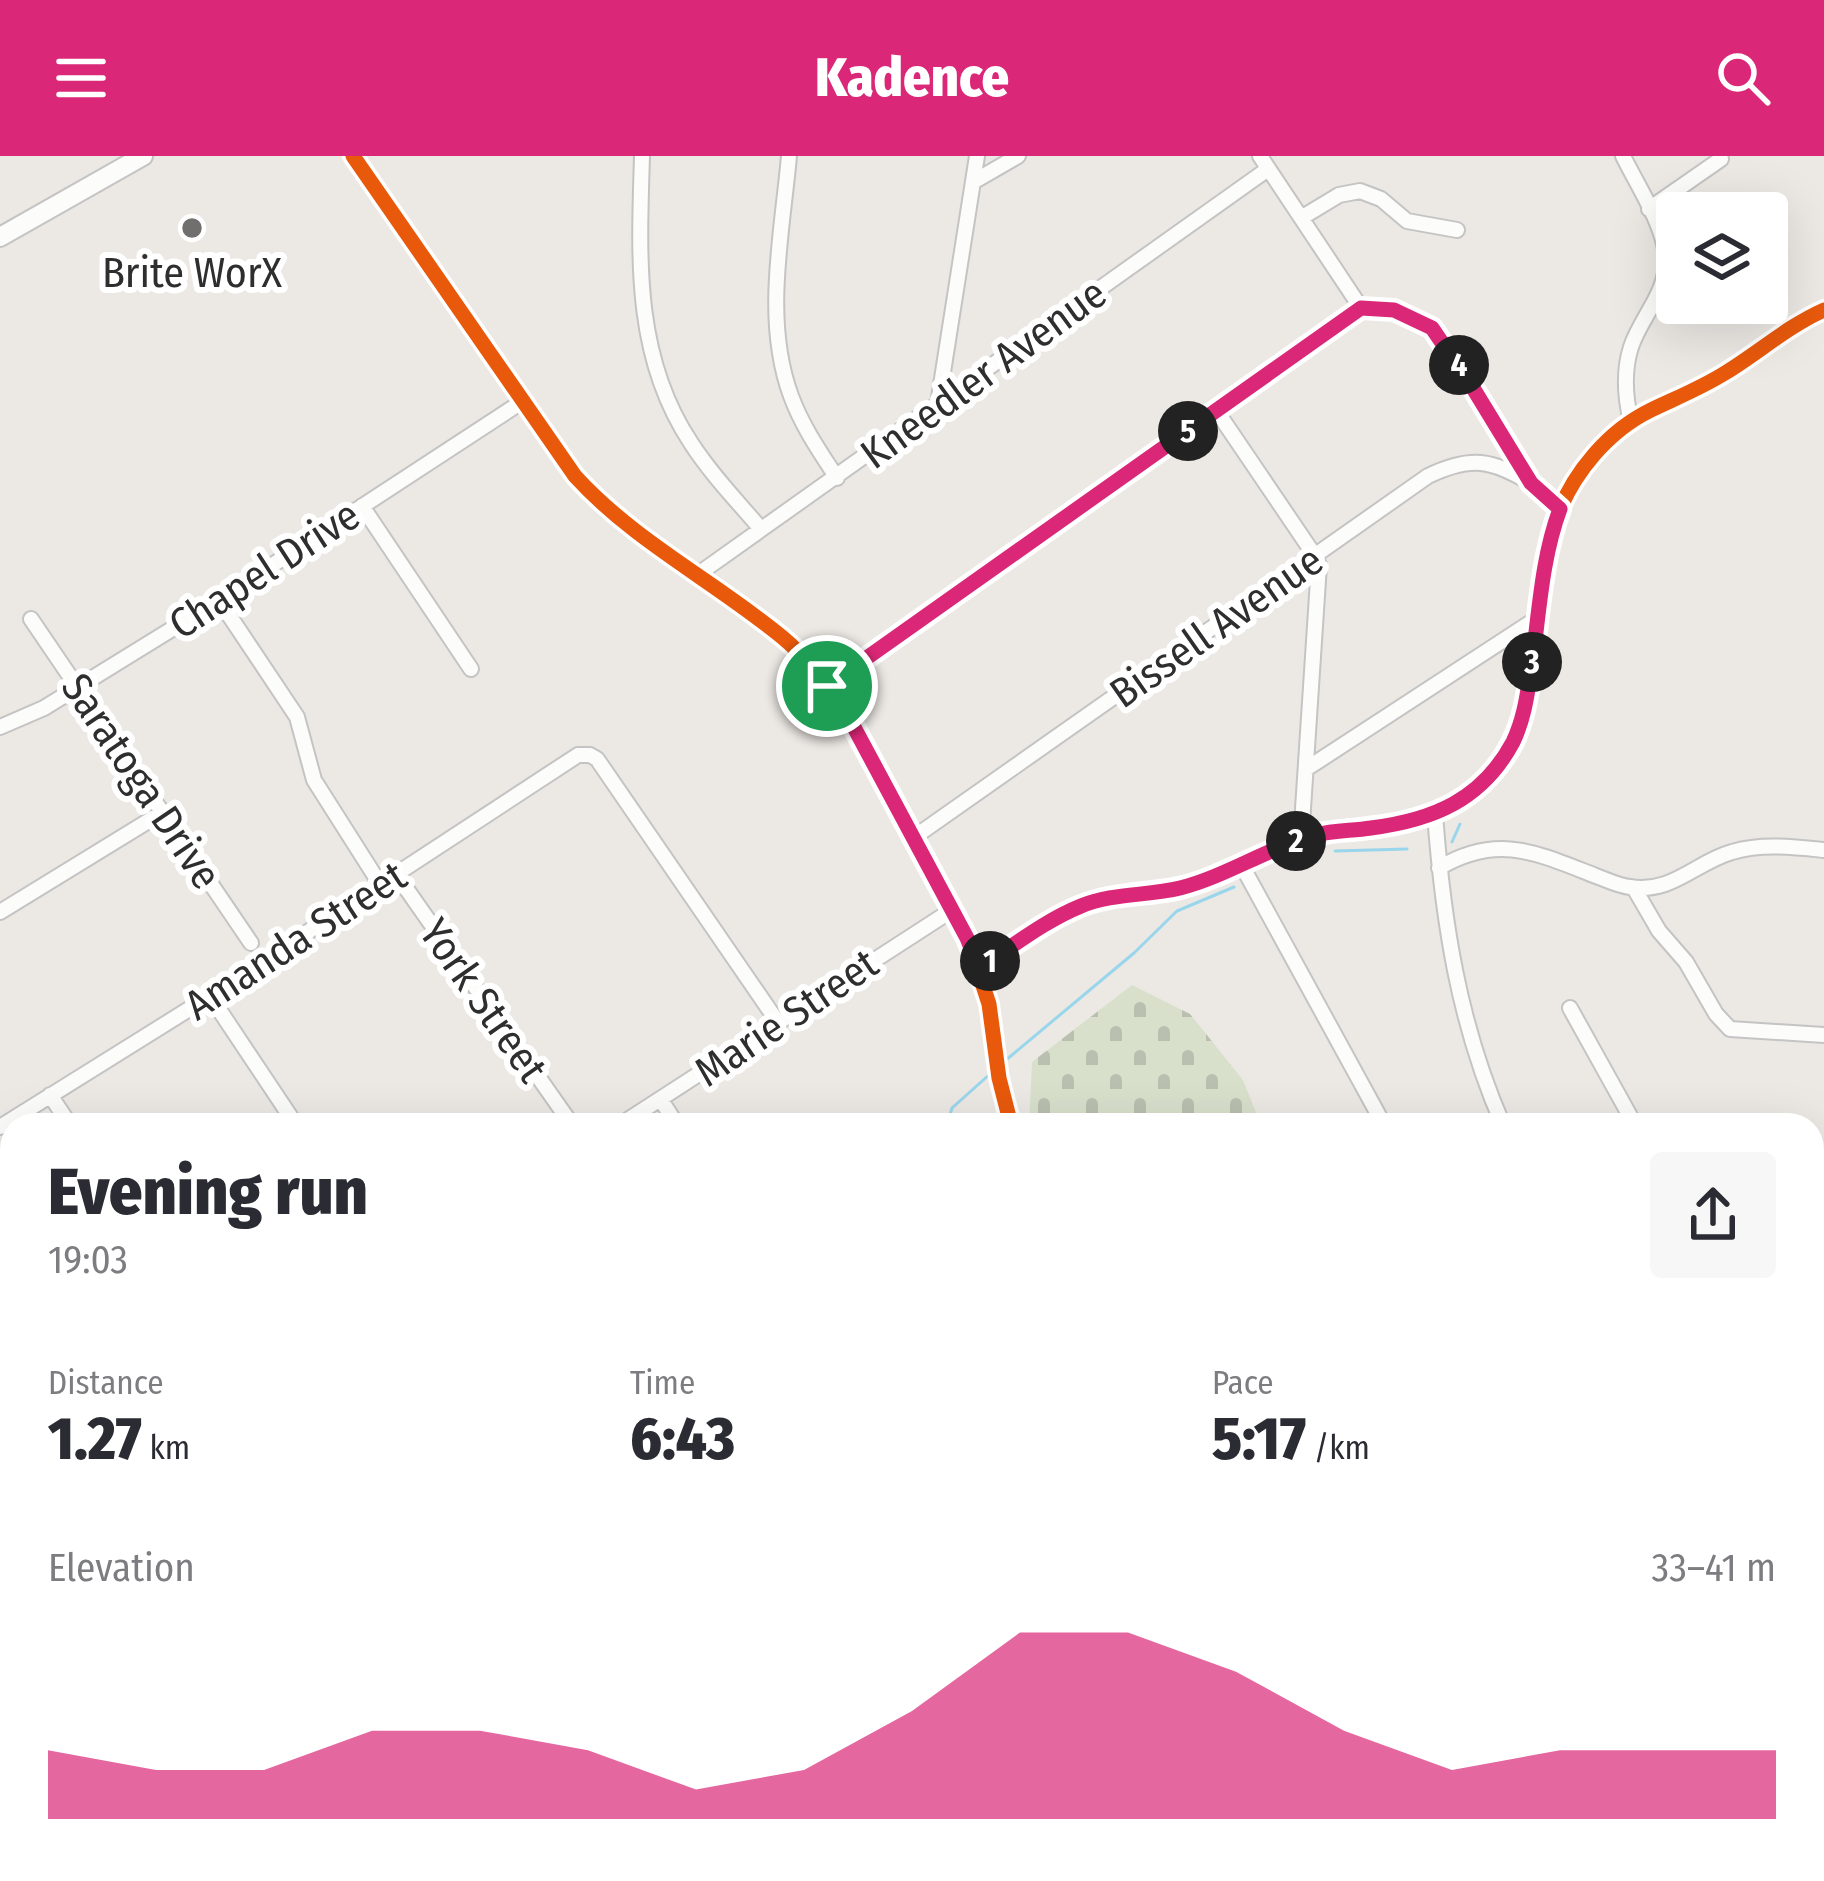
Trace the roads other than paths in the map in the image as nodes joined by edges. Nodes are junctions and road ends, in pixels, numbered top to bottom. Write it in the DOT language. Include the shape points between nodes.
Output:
graph roads {
  1 [pos="142,156"];
  2 [pos="353,156"];
  3 [pos="641,156"];
  4 [pos="789,156"];
  5 [pos="977,156"];
  6 [pos="1018,156"];
  7 [pos="1623,156"];
  8 [pos="1721,159"];
  9 [pos="1264,163"];
  10 [pos="973,182"];
  11 [pos="1649,209"];
  12 [pos="1301,218"];
  13 [pos="1457,230"];
  14 [pos="0,237"];
  15 [pos="1361,308"];
  16 [pos="1824,310"];
  17 [pos="523,401"];
  18 [pos="938,404"];
  19 [pos="1216,410"];
  20 [pos="1631,422"];
  21 [pos="837,478"];
  22 [pos="1531,483"];
  23 [pos="362,506"];
  24 [pos="1560,509"];
  25 [pos="761,529"];
  26 [pos="1316,556"];
  27 [pos="697,575"];
  28 [pos="219,600"];
  29 [pos="1539,617"];
  30 [pos="31,619"];
  31 [pos="471,669"];
  32 [pos="827,686"];
  33 [pos="79,688"];
  34 [pos="0,727"];
  35 [pos="1306,769"];
  36 [pos="163,812"];
  37 [pos="1435,814"];
  38 [pos="913,838"];
  39 [pos="1301,839"];
  40 [pos="1824,850"];
  41 [pos="1241,864"];
  42 [pos="1439,868"];
  43 [pos="396,874"];
  44 [pos="380,884"];
  45 [pos="1634,888"];
  46 [pos="952,910"];
  47 [pos="0,912"];
  48 [pos="251,943"];
  49 [pos="979,968"];
  50 [pos="210,996"];
  51 [pos="1570,1009"];
  52 [pos="777,1021"];
  53 [pos="1824,1035"];
  54 [pos="50,1095"];
  55 [pos="661,1100"];
  56 [pos="22,1113"];
  57 [pos="62,1113"];
  58 [pos="288,1113"];
  59 [pos="564,1113"];
  60 [pos="640,1113"];
  61 [pos="669,1113"];
  62 [pos="1008,1113"];
  63 [pos="1377,1113"];
  64 [pos="1498,1113"];
  65 [pos="1628,1113"];
  1 -- 14 [label="main road"];
  2 -- 17 [label="street"];
  3 -- 25 [label="street" via="642,310 653,364 690,442"];
  4 -- 21 [label="street" via="778,344 800,418"];
  5 -- 10 [label="street"];
  6 -- 10 [label="street"];
  7 -- 11 [label="street"];
  8 -- 11 [label="street"];
  9 -- 12 [label="street"];
  9 -- 18 [label="street, Kneedler Avenue"];
  10 -- 18 [label="street"];
  11 -- 20 [label="street" via="1666,272 1631,344"];
  12 -- 13 [label="street" via="1360,191 1407,221"];
  12 -- 15 [label="street"];
  15 -- 19 [label="street"];
  15 -- 22 [label="street" via="1394,310 1432,328"];
  16 -- 20 [label="street"];
  17 -- 23 [label="street, Chapel Drive"];
  17 -- 27 [label="street" via="593,496"];
  18 -- 21 [label="street, Kneedler Avenue"];
  19 -- 26 [label="street"];
  19 -- 32 [label="street"];
  20 -- 24 [label="street" via="1597,452"];
  21 -- 25 [label="street, Kneedler Avenue"];
  22 -- 24 [label="street"];
  22 -- 26 [label="street, Bissell Avenue" via="1505,467 1456,465"];
  23 -- 28 [label="street, Chapel Drive"];
  23 -- 31 [label="street"];
  24 -- 29 [label="street"];
  25 -- 27 [label="street, Kneedler Avenue"];
  26 -- 35 [label="street"];
  26 -- 38 [label="street, Bissell Avenue"];
  27 -- 32 [label="street" via="783,638"];
  28 -- 33 [label="street, Chapel Drive"];
  28 -- 44 [label="street" via="297,717 314,780"];
  29 -- 35 [label="street"];
  29 -- 37 [label="street" via="1513,741 1474,790"];
  30 -- 33 [label="street, Saratoga Drive"];
  32 -- 38 [label="street"];
  33 -- 34 [label="street, Chapel Drive"];
  33 -- 36 [label="street, Saratoga Drive"];
  35 -- 39 [label="street"];
  36 -- 47 [label="street"];
  36 -- 48 [label="street, Saratoga Drive"];
  37 -- 39 [label="street"];
  37 -- 42 [label="street"];
  38 -- 46 [label="street"];
  39 -- 41 [label="street"];
  40 -- 45 [label="street" via="1736,850 1664,886"];
  41 -- 49 [label="street" via="1180,888 1081,905"];
  41 -- 63 [label="street"];
  42 -- 45 [label="street" via="1484,849 1517,849"];
  42 -- 64 [label="street" via="1464,1016"];
  43 -- 44 [label="street, Amanda Street"];
  43 -- 52 [label="street, Amanda Street" via="573,758 590,755"];
  43 -- 59 [label="street, York Street"];
  44 -- 50 [label="street, Amanda Street"];
  45 -- 53 [label="street" via="1730,1029"];
  46 -- 49 [label="street"];
  46 -- 52 [label="street, Marie Street"];
  49 -- 62 [label="street"];
  50 -- 54 [label="street, Amanda Street"];
  50 -- 58 [label="street"];
  51 -- 65 [label="street"];
  52 -- 55 [label="street, Marie Street"];
  54 -- 56 [label="street, Amanda Street"];
  54 -- 57 [label="street"];
  55 -- 60 [label="street, Marie Street"];
  55 -- 61 [label="street"];
}
